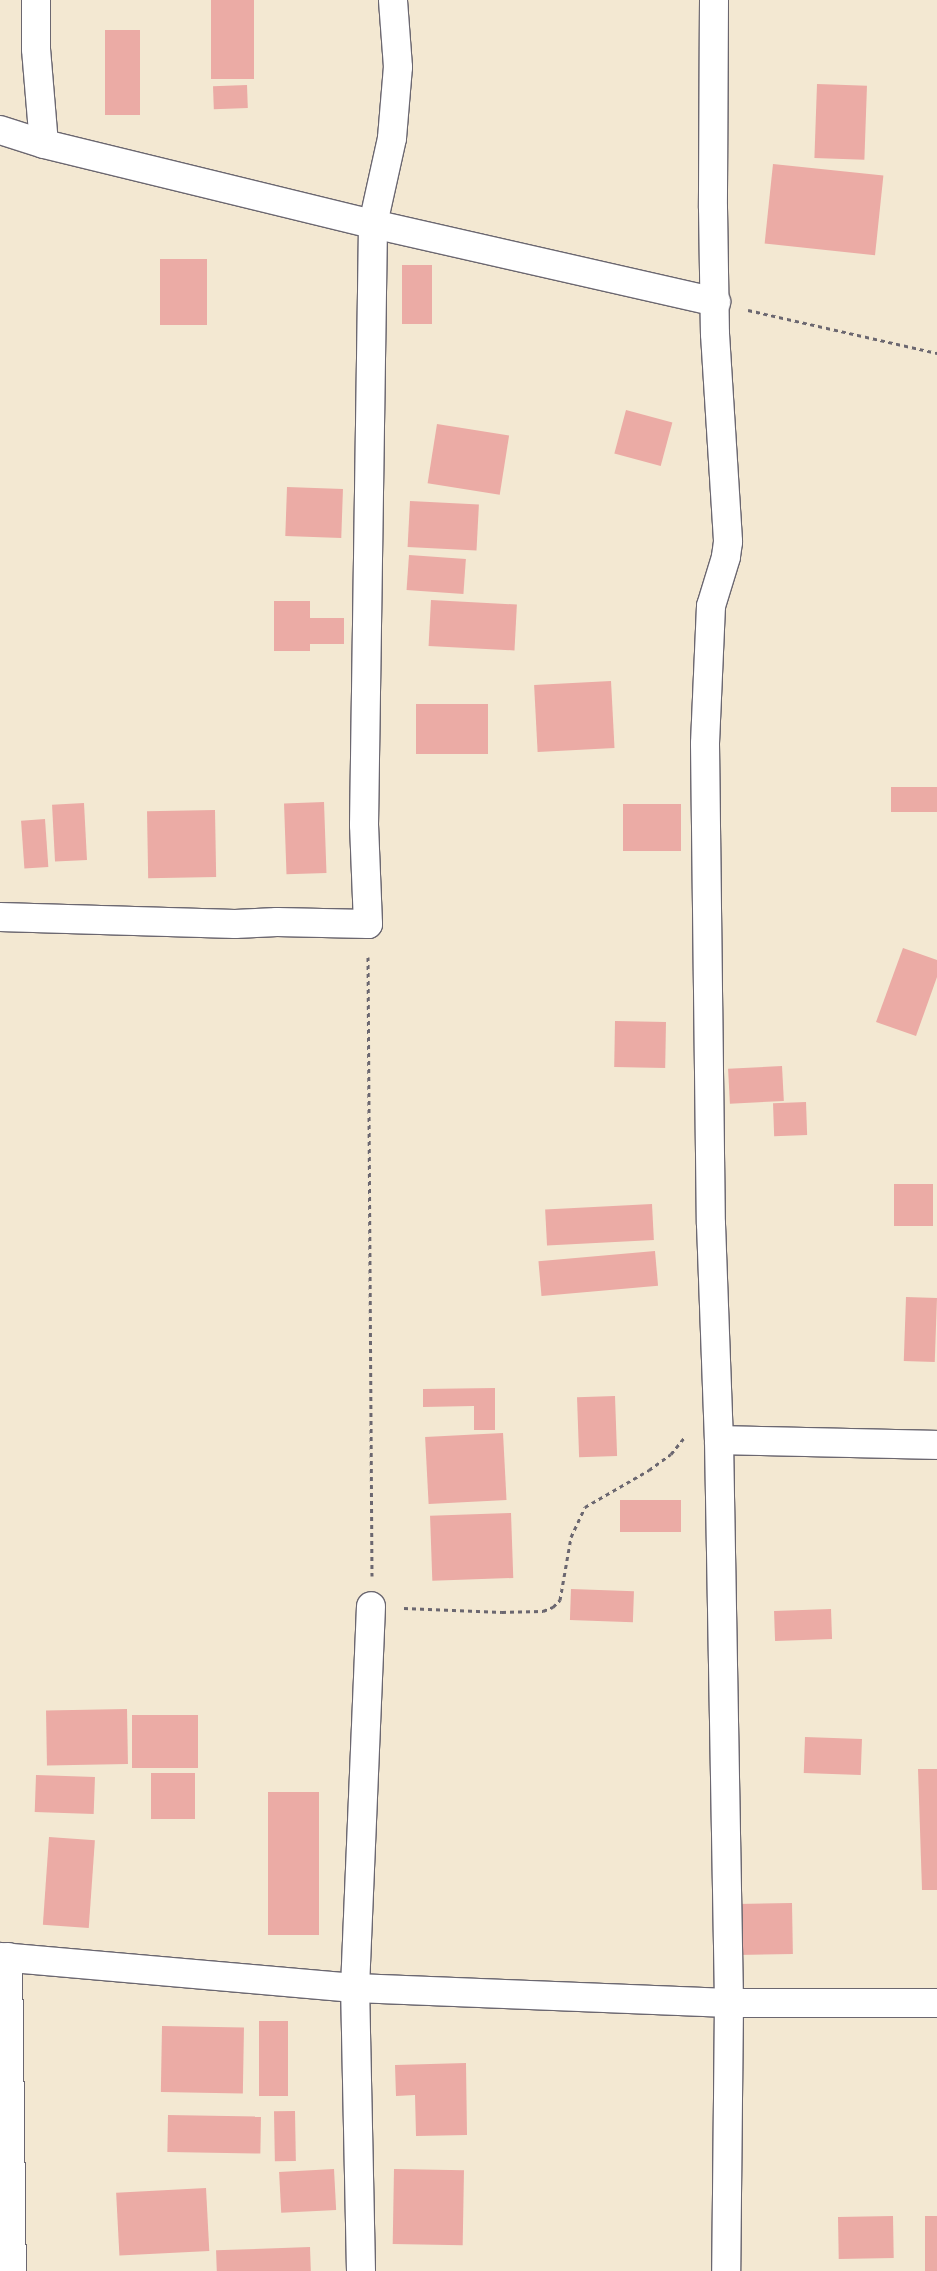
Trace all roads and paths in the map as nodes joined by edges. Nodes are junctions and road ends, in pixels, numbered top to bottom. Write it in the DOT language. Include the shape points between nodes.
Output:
graph roads {
  1 [pos="36,0"];
  2 [pos="393,0"];
  3 [pos="714,0"];
  4 [pos="0,130"];
  5 [pos="44,144"];
  6 [pos="372,224"];
  7 [pos="716,302"];
  8 [pos="937,353"];
  9 [pos="0,917"];
  10 [pos="368,924"];
  11 [pos="686,1434"];
  12 [pos="719,1440"];
  13 [pos="937,1445"];
  14 [pos="371,1606"];
  15 [pos="4,1957"];
  16 [pos="354,1988"];
  17 [pos="937,2002"];
  18 [pos="729,2003"];
  19 [pos="12,2271"];
  20 [pos="361,2271"];
  21 [pos="726,2271"];
  1 -- 5 [label="street" via="36,49"];
  2 -- 6 [label="street" via="398,68 392,138"];
  3 -- 7 [label="street"];
  4 -- 5 [label="street"];
  5 -- 6 [label="street"];
  6 -- 7 [label="street"];
  6 -- 10 [label="street" via="364,825"];
  7 -- 8 [label="path"];
  7 -- 12 [label="street" via="728,542 711,606 704,744 711,1224"];
  9 -- 10 [label="street" via="235,924"];
  10 -- 14 [label="path"];
  11 -- 14 [label="path" via="670,1454 649,1470 585,1507 571,1537 560,1600 553,1607 542,1611 502,1612"];
  12 -- 13 [label="street"];
  12 -- 18 [label="street"];
  14 -- 16 [label="street"];
  15 -- 16 [label="street"];
  15 -- 19 [label="street"];
  16 -- 18 [label="street"];
  16 -- 20 [label="street"];
  17 -- 18 [label="street"];
  18 -- 21 [label="street"];
}
